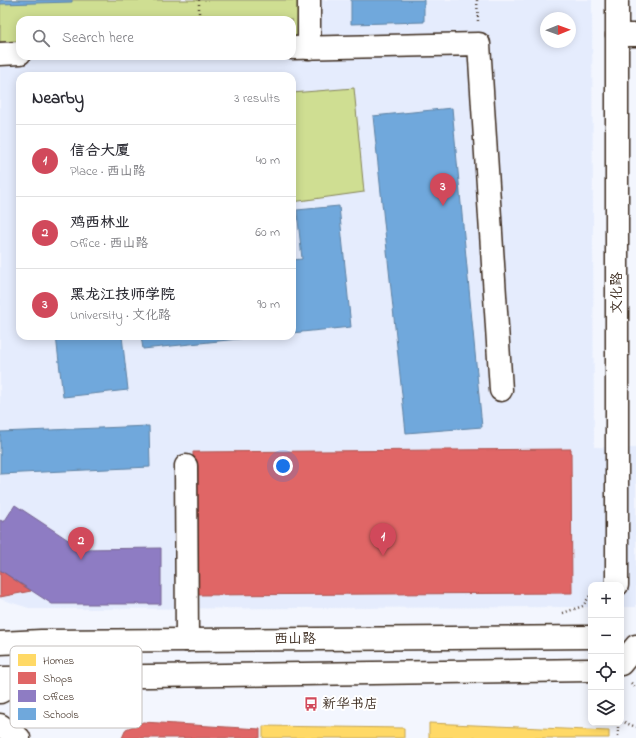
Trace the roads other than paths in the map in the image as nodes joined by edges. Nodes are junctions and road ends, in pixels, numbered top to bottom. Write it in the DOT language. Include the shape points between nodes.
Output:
graph roads {
  1 [pos="309,0"];
  2 [pos="617,0"];
  3 [pos="627,35"];
  4 [pos="300,48"];
  5 [pos="16,53"];
  6 [pos="0,54"];
  7 [pos="501,390"];
  8 [pos="186,466"];
  9 [pos="617,582"];
  10 [pos="588,637"];
  11 [pos="624,638"];
  12 [pos="636,639"];
  13 [pos="187,640"];
  14 [pos="0,643"];
  15 [pos="636,646"];
  16 [pos="624,660"];
  17 [pos="588,670"];
  18 [pos="624,670"];
  19 [pos="636,670"];
  20 [pos="142,676"];
  21 [pos="0,678"];
  22 [pos="10,678"];
  23 [pos="10,687"];
  24 [pos="0,692"];
  1 -- 4 [label="main road"];
  2 -- 3 [label="main road, 文化路"];
  3 -- 9 [label="main road, 文化路"];
  4 -- 7 [label="main road" via="479,44"];
  5 -- 6 [label="main road"];
  8 -- 13 [label="main road"];
  10 -- 13 [label="main road, 西山路"];
  11 -- 12 [label="main road"];
  13 -- 14 [label="main road, 西山路"];
  15 -- 16 [label="main road"];
  17 -- 20 [label="main road"];
  18 -- 19 [label="main road"];
  21 -- 22 [label="main road"];
  23 -- 24 [label="main road"];
}
